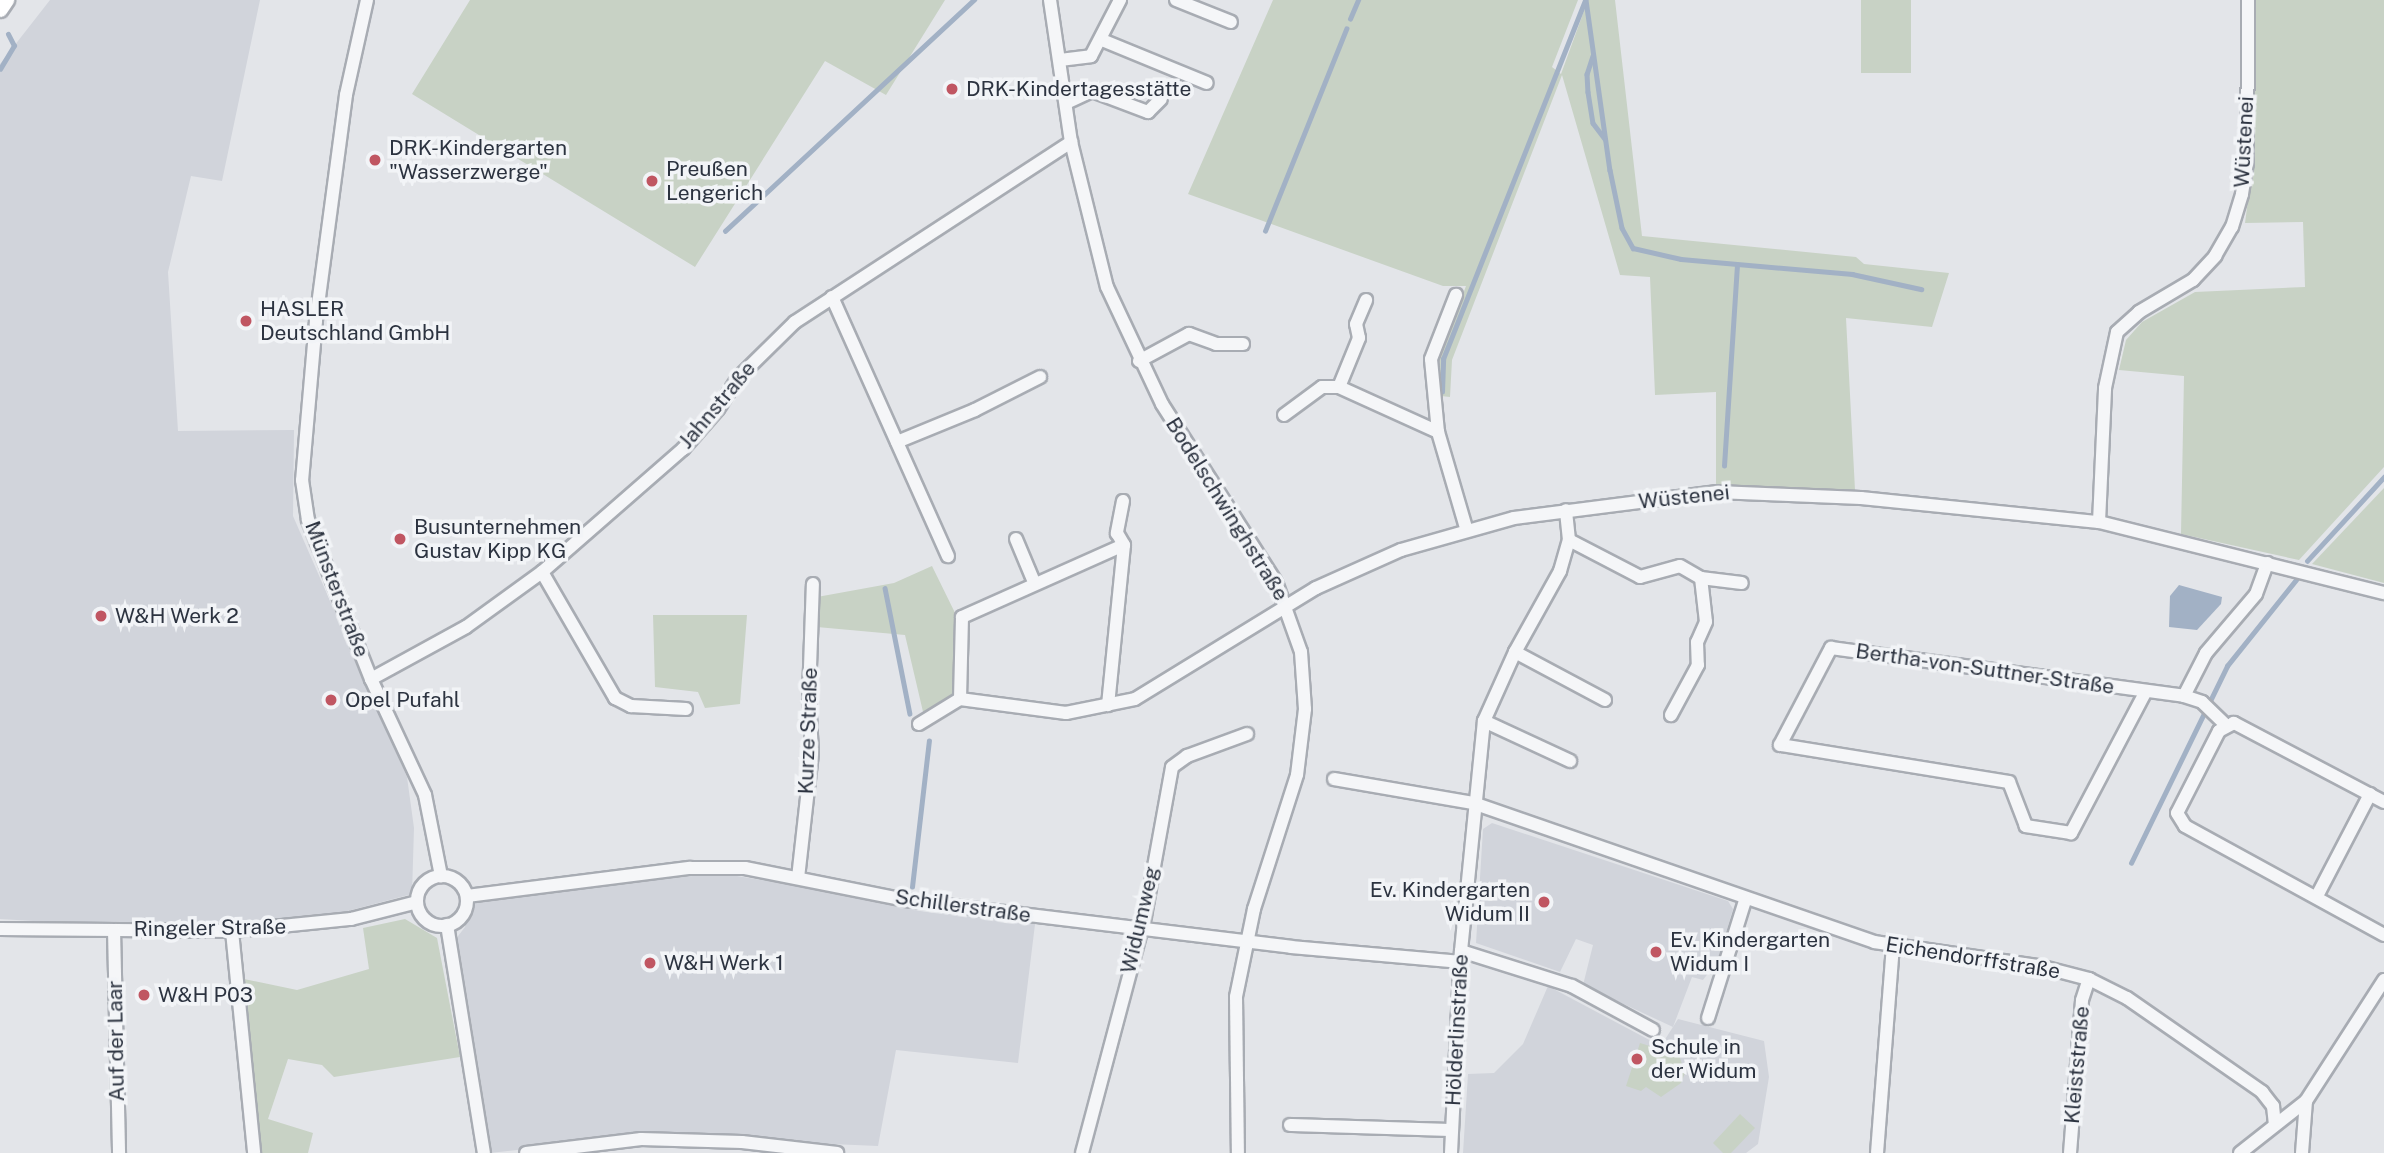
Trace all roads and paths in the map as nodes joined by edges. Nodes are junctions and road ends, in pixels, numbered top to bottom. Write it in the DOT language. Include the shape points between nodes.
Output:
graph roads {
  1 [pos="6,0"];
  2 [pos="367,0"];
  3 [pos="1050,0"];
  4 [pos="1120,0"];
  5 [pos="1176,0"];
  6 [pos="2248,0"];
  7 [pos="0,9"];
  8 [pos="1231,22"];
  9 [pos="1102,40"];
  10 [pos="1060,60"];
  11 [pos="1207,83"];
  12 [pos="1161,99"];
  13 [pos="1066,103"];
  14 [pos="1071,142"];
  15 [pos="1456,295"];
  16 [pos="832,297"];
  17 [pos="1366,300"];
  18 [pos="1243,344"];
  19 [pos="1139,361"];
  20 [pos="1040,377"];
  21 [pos="1339,387"];
  22 [pos="1284,415"];
  23 [pos="1438,432"];
  24 [pos="897,442"];
  25 [pos="1123,501"];
  26 [pos="1566,510"];
  27 [pos="2099,522"];
  28 [pos="1466,528"];
  29 [pos="1016,539"];
  30 [pos="1569,540"];
  31 [pos="1124,545"];
  32 [pos="948,556"];
  33 [pos="2267,563"];
  34 [pos="542,572"];
  35 [pos="1702,578"];
  36 [pos="1034,582"];
  37 [pos="1742,583"];
  38 [pos="813,584"];
  39 [pos="2384,593"];
  40 [pos="1287,605"];
  41 [pos="1515,652"];
  42 [pos="372,679"];
  43 [pos="2146,691"];
  44 [pos="2184,696"];
  45 [pos="960,699"];
  46 [pos="1605,700"];
  47 [pos="1108,705"];
  48 [pos="686,709"];
  49 [pos="1671,715"];
  50 [pos="1484,721"];
  51 [pos="919,724"];
  52 [pos="2225,724"];
  53 [pos="1247,734"];
  54 [pos="1570,761"];
  55 [pos="1334,779"];
  56 [pos="2370,794"];
  57 [pos="2384,802"];
  58 [pos="1473,803"];
  59 [pos="441,876"];
  60 [pos="798,878"];
  61 [pos="467,896"];
  62 [pos="2317,896"];
  63 [pos="1745,901"];
  64 [pos="416,902"];
  65 [pos="447,925"];
  66 [pos="1139,928"];
  67 [pos="0,929"];
  68 [pos="114,930"];
  69 [pos="232,931"];
  70 [pos="2384,934"];
  71 [pos="1246,942"];
  72 [pos="1893,944"];
  73 [pos="1461,956"];
  74 [pos="2090,979"];
  75 [pos="2384,979"];
  76 [pos="1707,1018"];
  77 [pos="1653,1030"];
  78 [pos="2306,1101"];
  79 [pos="2275,1124"];
  80 [pos="1290,1125"];
  81 [pos="1452,1130"];
  82 [pos="119,1153"];
  83 [pos="254,1153"];
  84 [pos="484,1153"];
  85 [pos="526,1153"];
  86 [pos="837,1153"];
  87 [pos="1082,1153"];
  88 [pos="1238,1153"];
  89 [pos="1451,1153"];
  90 [pos="1877,1153"];
  91 [pos="2070,1153"];
  92 [pos="2240,1153"];
  93 [pos="2302,1153"];
  1 -- 7 [label="main road"];
  2 -- 42 [label="street, Münsterstraße" via="346,95 316,321 302,480 308,520"];
  3 -- 10 [label="street, Bodelschwinghstraße"];
  4 -- 9 [label="street"];
  5 -- 8 [label="street"];
  6 -- 27 [label="street, Wüstenei" via="2247,163 2242,194 2232,227 2193,280 2139,312 2117,332 2105,388"];
  9 -- 10 [label="street" via="1091,56"];
  9 -- 11 [label="street"];
  10 -- 13 [label="street, Bodelschwinghstraße"];
  12 -- 13 [label="street" via="1147,112 1092,91"];
  13 -- 14 [label="street, Bodelschwinghstraße"];
  14 -- 16 [label="street, Jahnstraße"];
  14 -- 19 [label="street, Bodelschwinghstraße" via="1102,271"];
  15 -- 23 [label="street" via="1431,359"];
  16 -- 24 [label="street"];
  16 -- 34 [label="street, Jahnstraße" via="764,349 683,449"];
  17 -- 21 [label="street" via="1356,324 1359,338"];
  18 -- 19 [label="street" via="1216,344 1189,334"];
  19 -- 40 [label="street, Bodelschwinghstraße"];
  20 -- 24 [label="street"];
  21 -- 22 [label="street" via="1322,387"];
  21 -- 23 [label="street"];
  23 -- 28 [label="street"];
  24 -- 32 [label="street"];
  25 -- 31 [label="street" via="1117,533"];
  26 -- 27 [label="street, Wüstenei" via="1717,492 1778,492"];
  26 -- 28 [label="street, Wüstenei"];
  26 -- 30 [label="street, Hölderlinstraße"];
  27 -- 33 [label="street, Wüstenei"];
  28 -- 40 [label="street, Wüstenei" via="1358,567"];
  29 -- 36 [label="street"];
  30 -- 35 [label="street" via="1640,577 1680,566"];
  30 -- 41 [label="street, Hölderlinstraße" via="1560,571"];
  31 -- 36 [label="street"];
  31 -- 47 [label="street"];
  33 -- 39 [label="street, Wüstenei"];
  33 -- 44 [label="street" via="2256,594 2206,653"];
  34 -- 42 [label="street, Jahnstraße" via="466,627"];
  34 -- 48 [label="street" via="615,698 631,706"];
  35 -- 37 [label="street"];
  35 -- 49 [label="street" via="1706,622 1697,642 1698,664"];
  36 -- 45 [label="street" via="962,617"];
  38 -- 60 [label="street, Kurze Straße" via="808,696 812,753"];
  40 -- 47 [label="street, Wüstenei" via="1135,699"];
  40 -- 71 [label="street, Bodelschwinghstraße" via="1305,681 1303,739 1297,775"];
  41 -- 46 [label="street"];
  41 -- 50 [label="street, Hölderlinstraße"];
  42 -- 59 [label="street, Münsterstraße" via="425,795"];
  43 -- 43 [label="street, Bertha-von-Suttner-Straße" via="2070,833 2026,826 2009,782 1780,745 1831,648"];
  43 -- 44 [label="street, Bertha-von-Suttner-Straße"];
  44 -- 52 [label="street, Bertha-von-Suttner-Straße" via="2207,706"];
  45 -- 47 [label="street, Wüstenei" via="1066,713"];
  45 -- 51 [label="street"];
  50 -- 54 [label="street"];
  50 -- 58 [label="street, Hölderlinstraße"];
  52 -- 56 [label="street" via="2234,723"];
  52 -- 62 [label="street" via="2178,818 2185,826"];
  53 -- 66 [label="street, Widumweg" via="1187,756 1172,767"];
  55 -- 58 [label="street, Eichendorffstraße"];
  56 -- 57 [label="street"];
  56 -- 62 [label="street"];
  58 -- 63 [label="street, Eichendorffstraße"];
  58 -- 73 [label="street, Hölderlinstraße"];
  59 -- 61 [label="street" via="457,881"];
  59 -- 64 [label="street" via="424,883"];
  60 -- 61 [label="street, Schillerstraße" via="745,868 690,868"];
  60 -- 66 [label="street, Schillerstraße" via="905,900"];
  61 -- 65 [label="street" via="463,914"];
  62 -- 70 [label="street"];
  63 -- 72 [label="street, Eichendorffstraße"];
  63 -- 76 [label="street"];
  64 -- 65 [label="street" via="426,921"];
  64 -- 69 [label="street, Ringeler Straße" via="351,919"];
  65 -- 84 [label="street"];
  66 -- 71 [label="street, Schillerstraße"];
  66 -- 87 [label="street, Widumweg"];
  67 -- 68 [label="street, Ringeler Straße"];
  68 -- 69 [label="street, Ringeler Straße"];
  68 -- 82 [label="street, Auf der Laar"];
  69 -- 83 [label="street"];
  71 -- 73 [label="street, Schillerstraße"];
  71 -- 88 [label="street, Bodelschwinghstraße" via="1233,1038"];
  72 -- 74 [label="street, Eichendorffstraße" via="2039,965"];
  72 -- 90 [label="street"];
  73 -- 77 [label="street, Schillerstraße" via="1573,986"];
  73 -- 81 [label="street, Hölderlinstraße"];
  74 -- 79 [label="street, Eichendorffstraße" via="2127,998 2262,1092 2273,1106"];
  74 -- 91 [label="street, Kleiststraße" via="2082,1000"];
  75 -- 78 [label="street"];
  78 -- 79 [label="street"];
  78 -- 93 [label="street"];
  79 -- 92 [label="street"];
  80 -- 81 [label="street, Hölderlinstraße"];
  81 -- 89 [label="street, Hölderlinstraße"];
  85 -- 86 [label="street" via="641,1139 741,1142"];
}
